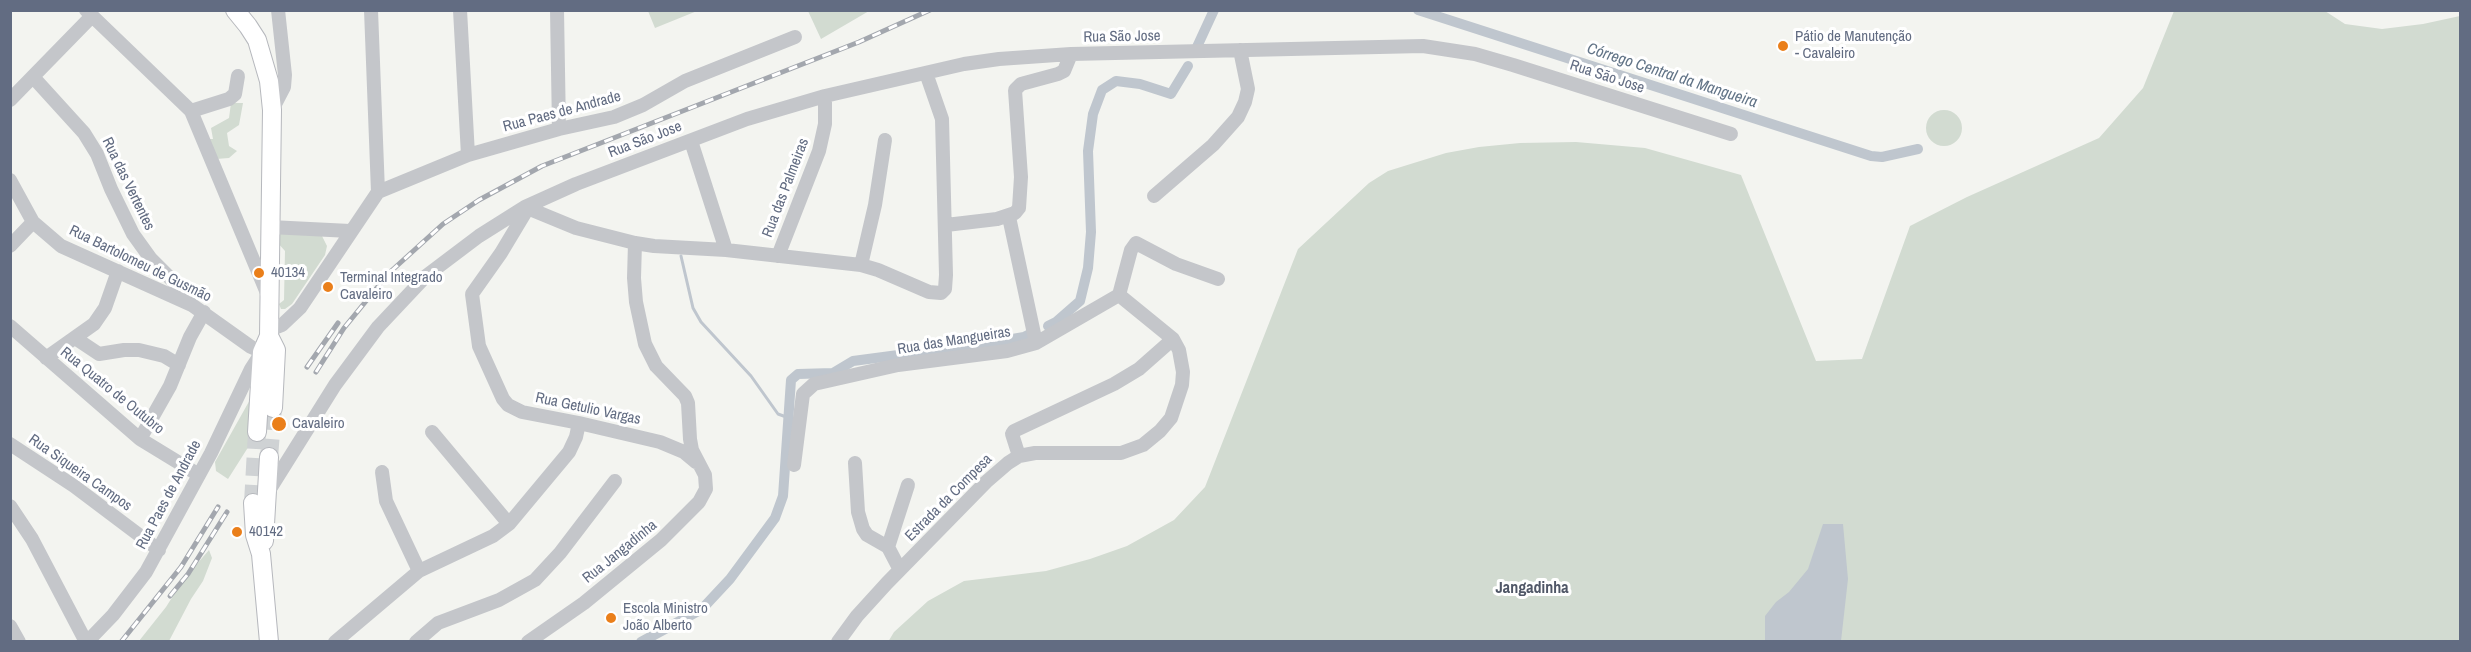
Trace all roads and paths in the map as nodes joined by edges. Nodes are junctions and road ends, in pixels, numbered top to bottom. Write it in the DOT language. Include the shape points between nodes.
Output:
graph roads {
  1 [pos="235,10"];
  2 [pos="278,10"];
  3 [pos="371,10"];
  4 [pos="460,10"];
  5 [pos="557,10"];
  6 [pos="89,13"];
  7 [pos="795,37"];
  8 [pos="1240,50"];
  9 [pos="1071,54"];
  10 [pos="926,73"];
  11 [pos="238,76"];
  12 [pos="34,78"];
  13 [pos="825,96"];
  14 [pos="10,100"];
  15 [pos="272,110"];
  16 [pos="191,111"];
  17 [pos="559,129"];
  18 [pos="1731,134"];
  19 [pos="885,140"];
  20 [pos="691,141"];
  21 [pos="468,155"];
  22 [pos="10,180"];
  23 [pos="378,192"];
  24 [pos="1154,196"];
  25 [pos="527,207"];
  26 [pos="1009,217"];
  27 [pos="33,222"];
  28 [pos="946,225"];
  29 [pos="270,227"];
  30 [pos="350,231"];
  31 [pos="635,243"];
  32 [pos="10,246"];
  33 [pos="726,249"];
  34 [pos="778,256"];
  35 [pos="861,265"];
  36 [pos="118,271"];
  37 [pos="1218,279"];
  38 [pos="1119,295"];
  39 [pos="270,301"];
  40 [pos="198,309"];
  41 [pos="10,326"];
  42 [pos="75,338"];
  43 [pos="1173,339"];
  44 [pos="269,342"];
  45 [pos="1036,343"];
  46 [pos="45,358"];
  47 [pos="179,365"];
  48 [pos="273,408"];
  49 [pos="579,423"];
  50 [pos="257,432"];
  51 [pos="432,432"];
  52 [pos="140,439"];
  53 [pos="10,444"];
  54 [pos="1019,456"];
  55 [pos="270,457"];
  56 [pos="855,463"];
  57 [pos="794,465"];
  58 [pos="700,466"];
  59 [pos="382,472"];
  60 [pos="199,475"];
  61 [pos="615,481"];
  62 [pos="908,485"];
  63 [pos="257,504"];
  64 [pos="10,506"];
  65 [pos="509,524"];
  66 [pos="888,547"];
  67 [pos="159,550"];
  68 [pos="900,570"];
  69 [pos="419,571"];
  70 [pos="10,626"];
  71 [pos="19,642"];
  72 [pos="87,642"];
  73 [pos="269,642"];
  74 [pos="335,642"];
  75 [pos="416,642"];
  76 [pos="528,642"];
  77 [pos="838,642"];
  1 -- 15 [label="main road" via="260,48"];
  2 -- 15 [label="street" via="285,75 284,87"];
  3 -- 23 [label="street"];
  4 -- 21 [label="street"];
  5 -- 17 [label="street"];
  6 -- 12 [label="street"];
  6 -- 16 [label="street"];
  7 -- 17 [label="street, Rua Paes de Andrade" via="686,81 630,111"];
  8 -- 9 [label="street, Rua São Jose"];
  8 -- 18 [label="street, Rua São Jose" via="1394,46 1446,49 1513,65"];
  8 -- 24 [label="street" via="1248,89 1238,117 1209,149"];
  9 -- 10 [label="street, Rua São Jose" via="999,59"];
  9 -- 26 [label="street" via="1064,71 1021,84 1015,90 1020,199 1019,208"];
  10 -- 13 [label="street, Rua São Jose"];
  10 -- 28 [label="street" via="942,119"];
  11 -- 16 [label="street" via="235,94 229,99"];
  12 -- 14 [label="street"];
  12 -- 40 [label="street, Rua das Vertentes" via="84,133 146,254"];
  13 -- 20 [label="street, Rua São Jose" via="747,119"];
  13 -- 34 [label="street, Rua das Palmeiras" via="825,124 819,151"];
  15 -- 29 [label="main road"];
  16 -- 39 [label="street"];
  17 -- 21 [label="street, Rua Paes de Andrade"];
  19 -- 35 [label="street"];
  20 -- 25 [label="street, Rua São Jose" via="576,184"];
  20 -- 33 [label="street"];
  21 -- 23 [label="street, Rua Paes de Andrade"];
  22 -- 27 [label="street, Rua Bartolomeu de Gusmão"];
  23 -- 30 [label="street, Rua Paes de Andrade"];
  25 -- 31 [label="street" via="576,228"];
  25 -- 49 [label="street, Rua Getulio Vargas" via="472,294 479,346 508,405 522,412"];
  25 -- 63 [label="street, Rua São Jose" via="426,276 384,320"];
  26 -- 28 [label="street"];
  26 -- 45 [label="street"];
  27 -- 32 [label="street"];
  27 -- 36 [label="street, Rua Bartolomeu de Gusmão" via="61,246"];
  28 -- 35 [label="street" via="944,292 929,292"];
  29 -- 30 [label="street"];
  29 -- 39 [label="main road"];
  30 -- 44 [label="street, Rua Paes de Andrade" via="300,308"];
  31 -- 33 [label="street"];
  31 -- 58 [label="street, Rua Jangadinha" via="636,302 645,344 656,366 685,396 690,439"];
  33 -- 34 [label="street"];
  34 -- 35 [label="street"];
  36 -- 40 [label="street, Rua Bartolomeu de Gusmão"];
  36 -- 42 [label="street" via="105,309 94,324"];
  37 -- 38 [label="street" via="1176,264 1136,243"];
  38 -- 43 [label="street"];
  38 -- 45 [label="street, Rua das Mangueiras"];
  39 -- 44 [label="main road"];
  40 -- 44 [label="street, Rua Bartolomeu de Gusmão" via="251,347"];
  40 -- 47 [label="street"];
  41 -- 46 [label="street, Rua Quatro de Outubro"];
  42 -- 46 [label="street"];
  42 -- 47 [label="street" via="99,354 140,350 164,356"];
  43 -- 54 [label="street" via="1139,369 1114,384 1014,431"];
  43 -- 54 [label="street" via="1183,372 1177,405 1160,431 1143,445 1121,453 1050,452"];
  44 -- 48 [label="main road"];
  44 -- 50 [label="main road"];
  44 -- 60 [label="street, Rua Paes de Andrade" via="246,377"];
  45 -- 57 [label="street, Rua das Mangueiras" via="814,384 803,394"];
  46 -- 52 [label="street, Rua Quatro de Outubro"];
  47 -- 52 [label="street"];
  49 -- 58 [label="street, Rua Getulio Vargas" via="660,442 684,452"];
  49 -- 65 [label="street" via="569,452"];
  51 -- 65 [label="street"];
  52 -- 60 [label="street, Rua Quatro de Outubro"];
  53 -- 67 [label="street, Rua Siqueira Campos"];
  54 -- 68 [label="street, Estrada da Compesa" via="986,482"];
  55 -- 63 [label="main road"];
  56 -- 66 [label="street" via="863,529"];
  58 -- 76 [label="street, Rua Jangadinha" via="706,489 683,521 584,603"];
  59 -- 69 [label="street" via="386,501"];
  60 -- 67 [label="street, Rua Paes de Andrade"];
  61 -- 75 [label="street" via="535,579 499,600 438,623"];
  62 -- 66 [label="street"];
  63 -- 73 [label="main road" via="265,536 261,555"];
  64 -- 72 [label="street"];
  65 -- 69 [label="street" via="493,536"];
  66 -- 68 [label="street"];
  67 -- 72 [label="street, Rua Paes de Andrade" via="132,593"];
  68 -- 77 [label="street, Estrada da Compesa" via="857,615"];
  69 -- 74 [label="street"];
  70 -- 71 [label="street"];
}
